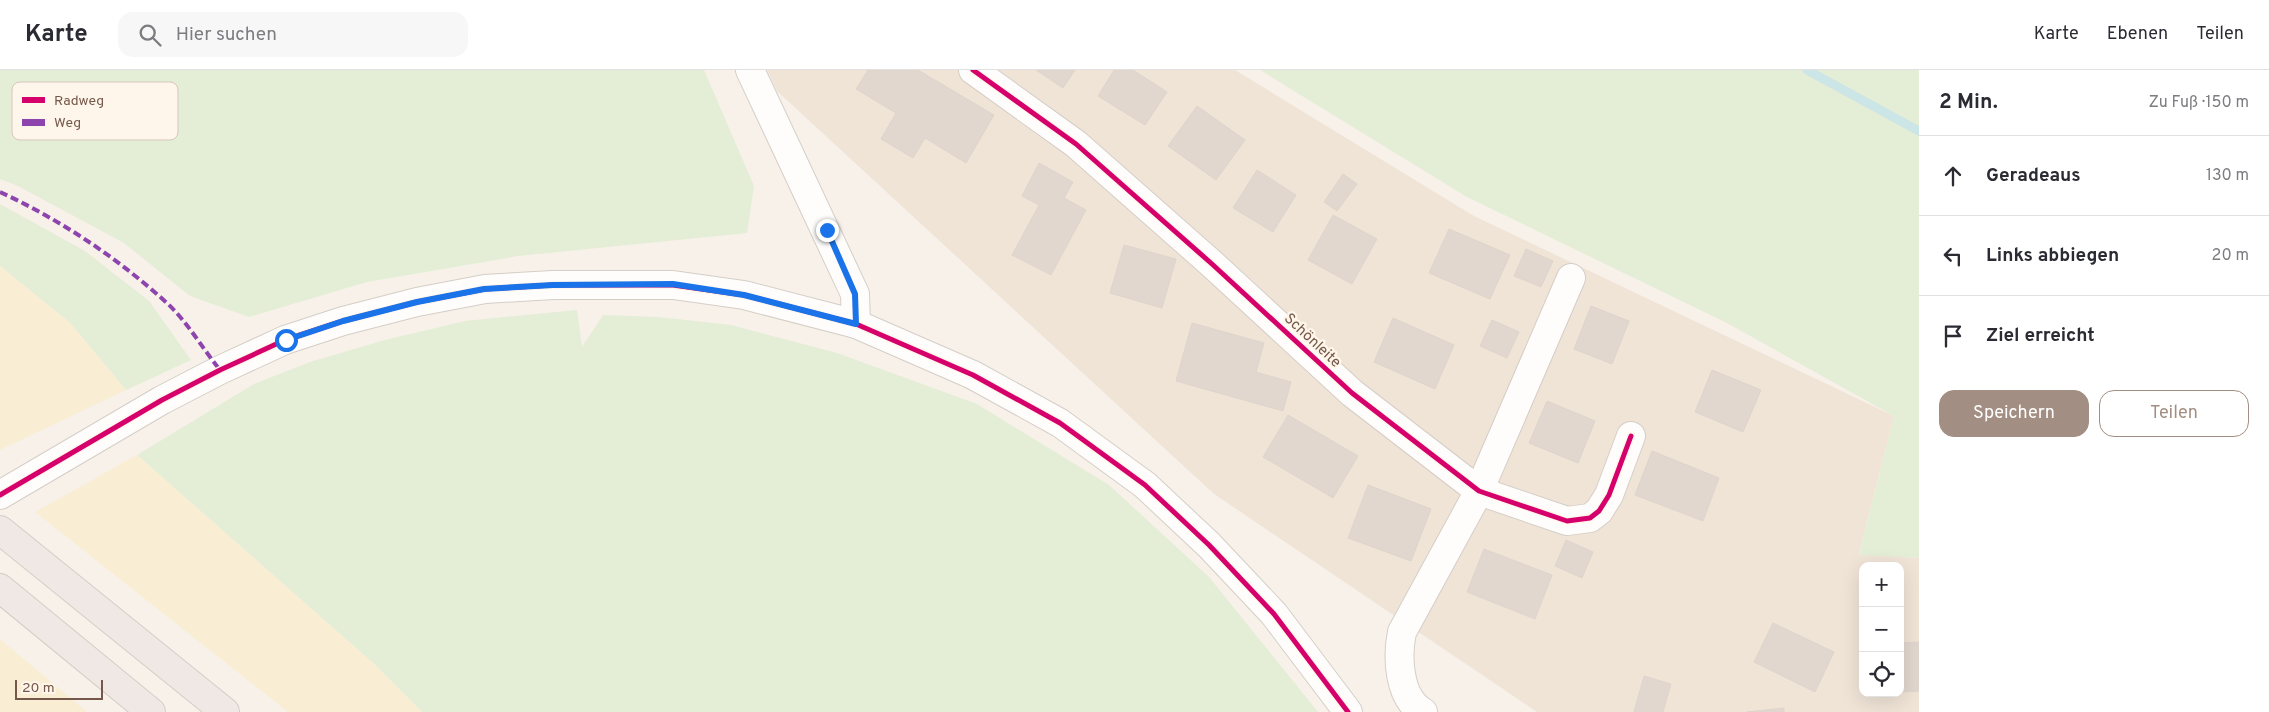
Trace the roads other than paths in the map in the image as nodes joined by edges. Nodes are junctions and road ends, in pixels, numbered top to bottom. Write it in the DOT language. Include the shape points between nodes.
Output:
graph roads {
  1 [pos="750,70"];
  2 [pos="973,70"];
  3 [pos="1571,278"];
  4 [pos="856,324"];
  5 [pos="1631,436"];
  6 [pos="1479,491"];
  7 [pos="0,495"];
  8 [pos="0,530"];
  9 [pos="0,588"];
  10 [pos="151,712"];
  11 [pos="226,712"];
  12 [pos="1348,712"];
  13 [pos="1423,712"];
  1 -- 4 [label="street" via="855,294"];
  2 -- 6 [label="street, Schönleite" via="1076,144 1352,393"];
  3 -- 6 [label="street"];
  4 -- 7 [label="street" via="744,295 673,284 484,289 417,302 286,340 162,400"];
  4 -- 12 [label="street" via="972,375 1060,423 1145,485 1210,545 1274,614"];
  5 -- 6 [label="street, Schönleite" via="1609,495 1600,512 1590,518 1567,521"];
  6 -- 13 [label="street" via="1402,632 1398,649 1407,693"];
  8 -- 11 [label="highway"];
  9 -- 10 [label="highway"];
}
